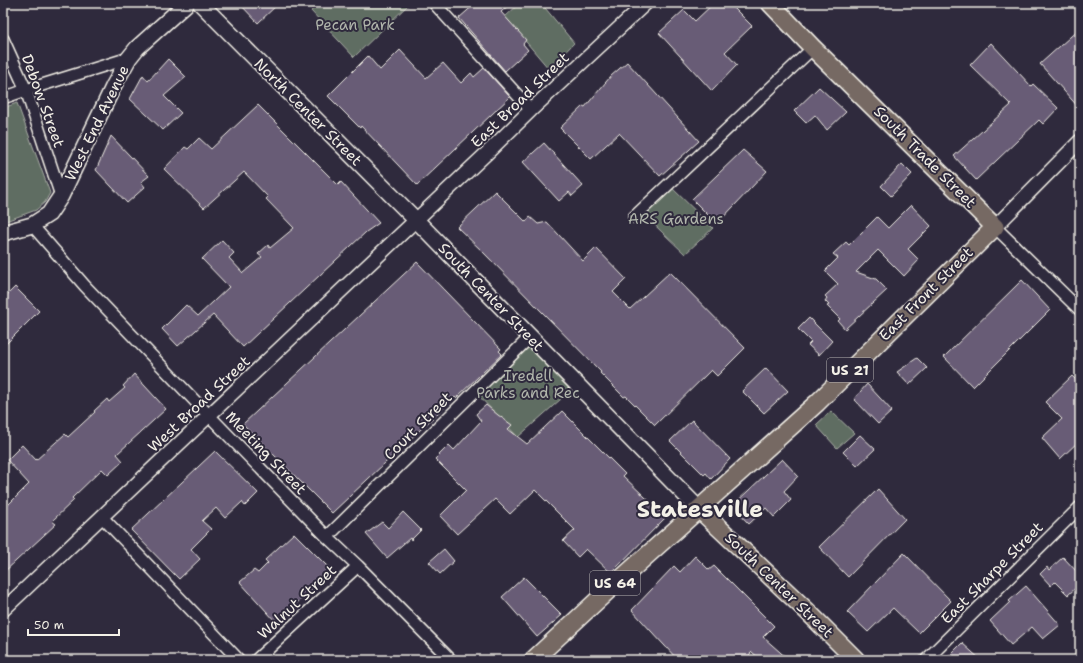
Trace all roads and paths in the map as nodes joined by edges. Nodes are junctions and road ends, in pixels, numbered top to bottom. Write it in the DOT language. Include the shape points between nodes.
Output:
graph roads {
  1 [pos="187,3"];
  2 [pos="200,3"];
  3 [pos="434,3"];
  4 [pos="646,3"];
  5 [pos="770,3"];
  6 [pos="3,40"];
  7 [pos="813,48"];
  8 [pos="129,58"];
  9 [pos="26,90"];
  10 [pos="3,98"];
  11 [pos="531,110"];
  12 [pos="1080,141"];
  13 [pos="61,196"];
  14 [pos="634,217"];
  15 [pos="416,220"];
  16 [pos="32,225"];
  17 [pos="995,227"];
  18 [pos="3,233"];
  19 [pos="1080,310"];
  20 [pos="530,337"];
  21 [pos="209,416"];
  22 [pos="1080,507"];
  23 [pos="699,509"];
  24 [pos="102,517"];
  25 [pos="327,537"];
  26 [pos="358,566"];
  27 [pos="3,610"];
  28 [pos="239,660"];
  29 [pos="256,660"];
  30 [pos="451,660"];
  31 [pos="533,660"];
  32 [pos="856,660"];
  33 [pos="926,660"];
  1 -- 8 [label="main road, West End Avenue"];
  2 -- 15 [label="main road, North Center Street"];
  3 -- 11 [label="street"];
  4 -- 11 [label="street, East Broad Street"];
  5 -- 7 [label="main road, South Trade Street"];
  6 -- 9 [label="street, Debow Street"];
  7 -- 14 [label="street"];
  7 -- 17 [label="main road, South Trade Street"];
  8 -- 9 [label="street"];
  8 -- 13 [label="main road, West End Avenue"];
  9 -- 10 [label="street"];
  9 -- 13 [label="street, Debow Street"];
  11 -- 15 [label="street, East Broad Street"];
  12 -- 17 [label="street, East Front Street"];
  13 -- 16 [label="main road, West End Avenue" via="49,214"];
  15 -- 20 [label="main road, South Center Street"];
  15 -- 21 [label="street, West Broad Street"];
  16 -- 18 [label="main road, West End Avenue"];
  16 -- 21 [label="street, Meeting Street" via="85,286"];
  17 -- 19 [label="street, South Trade Street"];
  17 -- 23 [label="main road, East Front Street / US 21" via="817,403"];
  20 -- 23 [label="main road, South Center Street"];
  20 -- 25 [label="street, Court Street"];
  21 -- 24 [label="street, West Broad Street"];
  21 -- 25 [label="street, Meeting Street"];
  22 -- 33 [label="street, East Sharpe Street"];
  23 -- 31 [label="main road, US 64"];
  23 -- 32 [label="main road, South Center Street"];
  24 -- 27 [label="street, West Broad Street"];
  24 -- 28 [label="street"];
  25 -- 26 [label="street, Meeting Street"];
  26 -- 29 [label="street, Walnut Street"];
  26 -- 30 [label="street, Meeting Street"];
}
